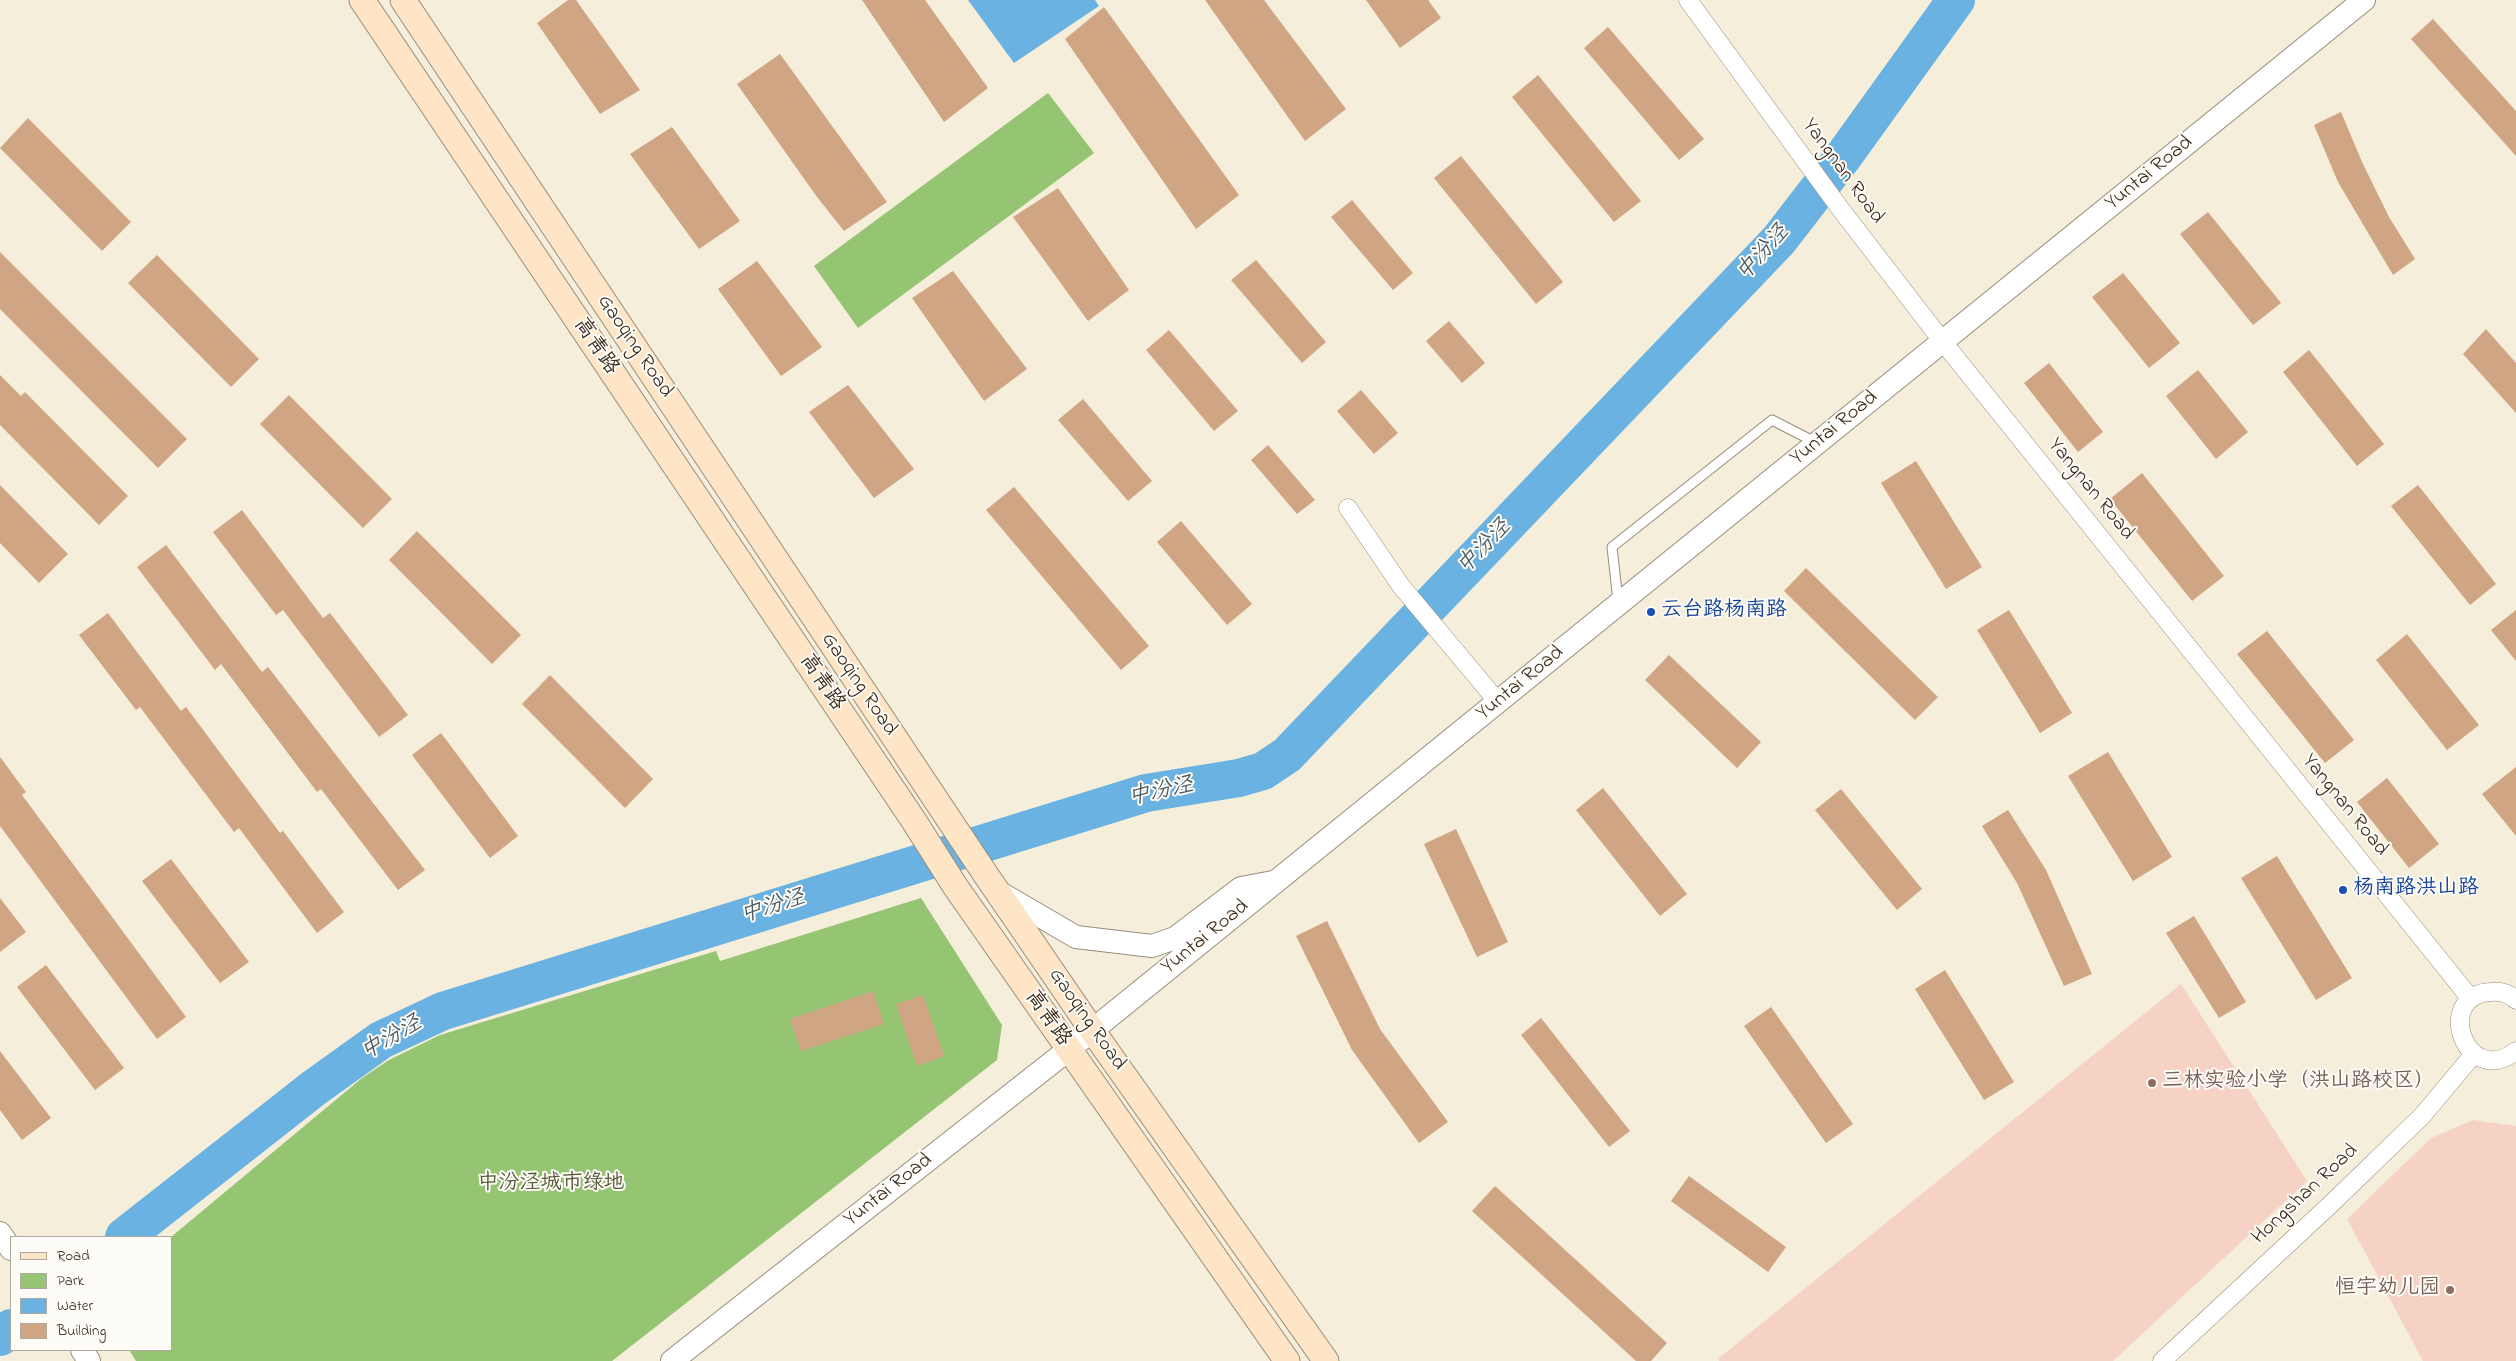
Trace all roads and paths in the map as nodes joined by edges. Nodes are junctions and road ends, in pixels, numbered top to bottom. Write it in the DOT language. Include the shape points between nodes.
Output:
graph roads {
  1 [pos="362,0"];
  2 [pos="403,0"];
  3 [pos="1688,0"];
  4 [pos="2364,0"];
  5 [pos="1943,342"];
  6 [pos="1818,443"];
  7 [pos="1348,508"];
  8 [pos="1618,605"];
  9 [pos="1498,702"];
  10 [pos="1276,881"];
  11 [pos="991,883"];
  12 [pos="2515,997"];
  13 [pos="2470,999"];
  14 [pos="1092,1030"];
  15 [pos="1068,1050"];
  16 [pos="2516,1052"];
  17 [pos="2474,1054"];
  18 [pos="0,1233"];
  19 [pos="10,1248"];
  20 [pos="672,1361"];
  21 [pos="1287,1361"];
  22 [pos="1326,1361"];
  23 [pos="2162,1361"];
  1 -- 15 [label="main road, 高青路"];
  2 -- 11 [label="main road, Gaoqing Road"];
  3 -- 5 [label="street, Yangnan Road"];
  4 -- 5 [label="street, Yuntai Road"];
  5 -- 6 [label="street, Yuntai Road"];
  5 -- 13 [label="street, Yangnan Road"];
  6 -- 8 [label="street, Yuntai Road"];
  6 -- 8 [label="lane" via="1772,420 1612,547"];
  7 -- 9 [label="street" via="1401,586"];
  8 -- 9 [label="street, Yuntai Road"];
  9 -- 10 [label="street, Yuntai Road"];
  10 -- 11 [label="street" via="1241,888 1175,938 1152,946 1076,937"];
  10 -- 14 [label="street, Yuntai Road"];
  11 -- 14 [label="main road, Gaoqing Road"];
  12 -- 13 [label="street" via="2500,991 2483,992"];
  13 -- 17 [label="street" via="2463,1008 2458,1026 2465,1046"];
  14 -- 15 [label="street, Yuntai Road"];
  14 -- 22 [label="main road, Gaoqing Road"];
  15 -- 20 [label="street, Yuntai Road"];
  15 -- 21 [label="main road, 高青路"];
  16 -- 17 [label="street" via="2503,1059 2486,1059"];
  17 -- 23 [label="street, Hongshan Road" via="2422,1116"];
  18 -- 19 [label="street"];
}
